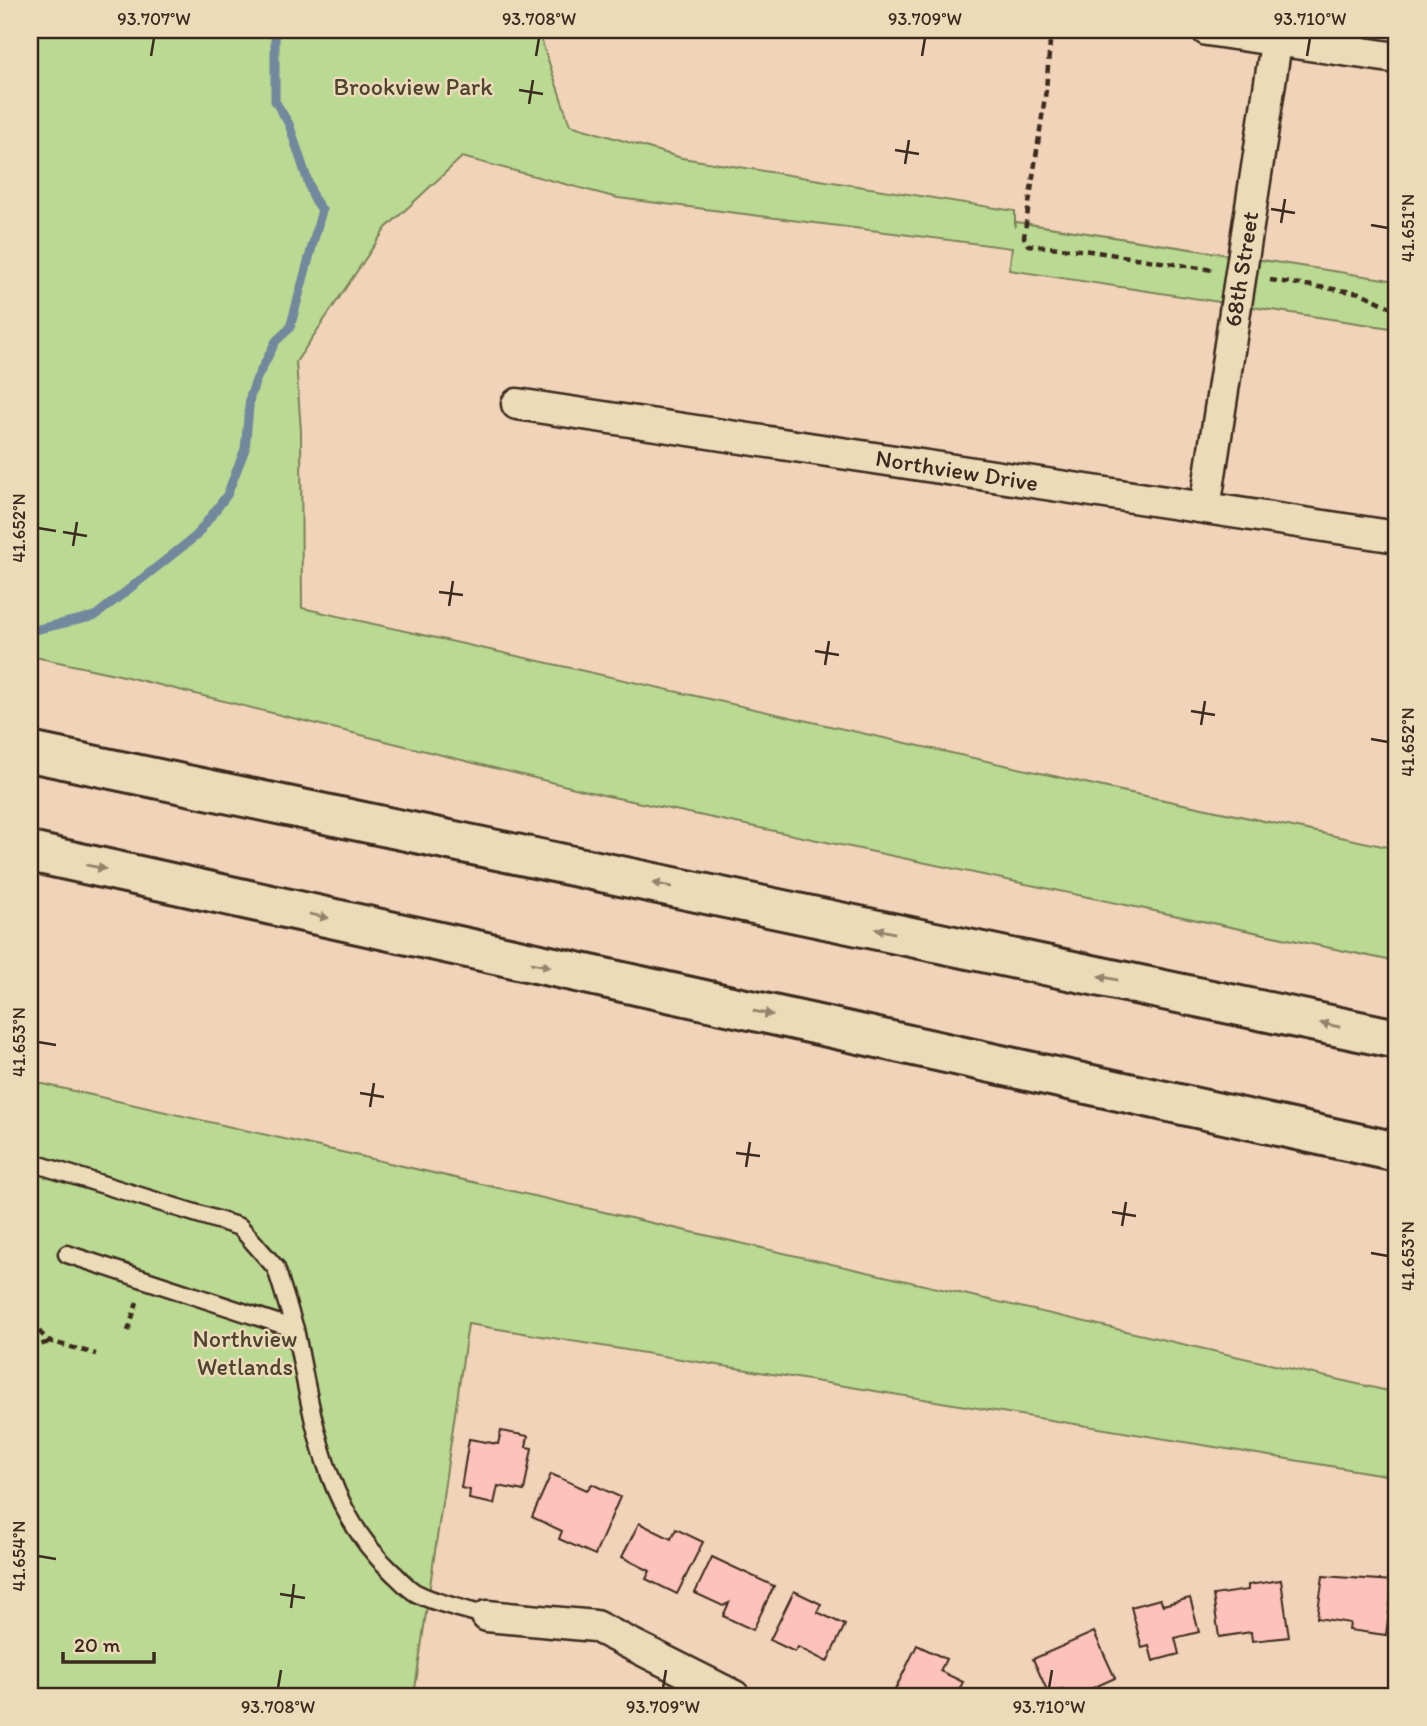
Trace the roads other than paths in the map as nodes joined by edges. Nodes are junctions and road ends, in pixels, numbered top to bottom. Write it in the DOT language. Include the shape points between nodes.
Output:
graph roads {
  1 [pos="1207,30"];
  2 [pos="1277,35"];
  3 [pos="1397,58"];
  4 [pos="517,404"];
  5 [pos="1205,508"];
  6 [pos="1397,537"];
  7 [pos="30,752"];
  8 [pos="30,852"];
  9 [pos="1397,1039"];
  10 [pos="1397,1153"];
  11 [pos="30,1162"];
  12 [pos="67,1254"];
  13 [pos="295,1329"];
  14 [pos="487,1616"];
  15 [pos="734,1696"];
  1 -- 2 [label="street"];
  2 -- 3 [label="street"];
  2 -- 5 [label="street, 68th Street"];
  4 -- 5 [label="street, Northview Drive"];
  5 -- 6 [label="street, Northview Drive"];
  9 -- 7 [label="highway, one-way"];
  8 -- 10 [label="highway, one-way"];
  11 -- 13 [label="lane" via="240,1227 276,1268"];
  12 -- 13 [label="lane"];
  13 -- 14 [label="lane" via="310,1414 327,1473 347,1515 379,1560 415,1592"];
  14 -- 15 [label="street" via="595,1626"];
}
